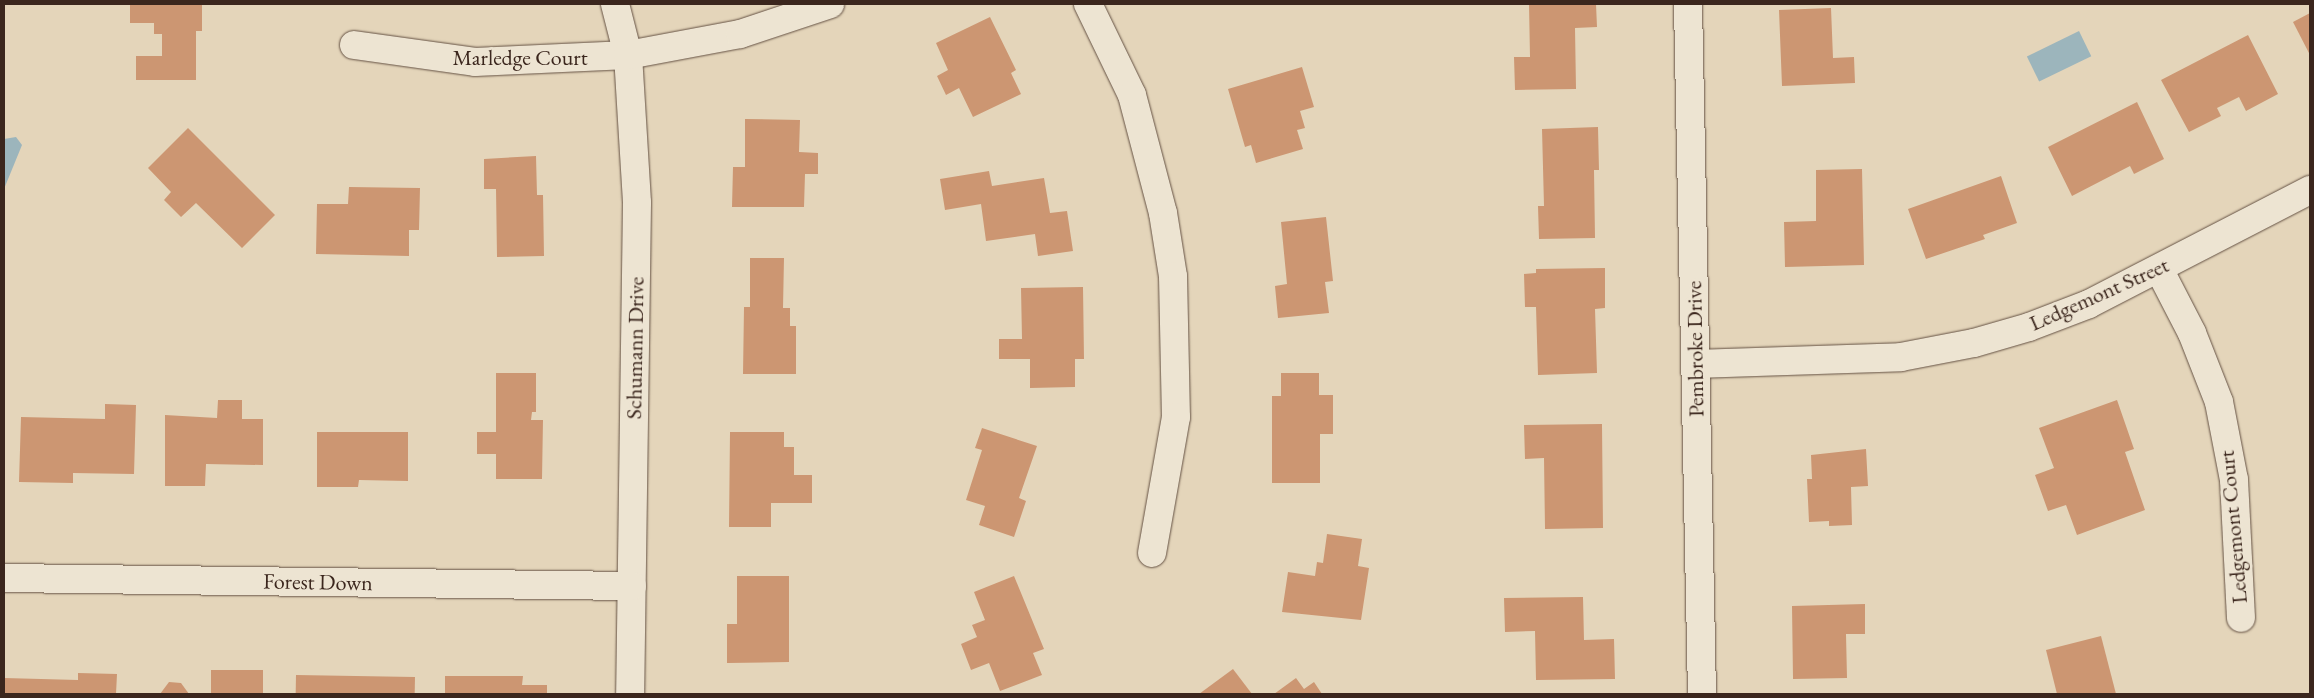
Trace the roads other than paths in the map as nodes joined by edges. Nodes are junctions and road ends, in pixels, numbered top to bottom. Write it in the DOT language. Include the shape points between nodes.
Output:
graph roads {
  1 [pos="615,4"];
  2 [pos="830,4"];
  3 [pos="1088,4"];
  4 [pos="1688,4"];
  5 [pos="354,45"];
  6 [pos="628,55"];
  7 [pos="2310,190"];
  8 [pos="2159,269"];
  9 [pos="1695,364"];
  10 [pos="1152,553"];
  11 [pos="4,578"];
  12 [pos="632,586"];
  13 [pos="2241,618"];
  14 [pos="630,694"];
  15 [pos="1702,694"];
  1 -- 6 [label="street, Schumann Drive"];
  2 -- 6 [label="street, Marledge Court" via="740,34"];
  3 -- 10 [label="street" via="1132,95 1163,214 1173,276 1176,417"];
  4 -- 9 [label="street, Pembroke Drive"];
  5 -- 6 [label="street, Marledge Court" via="475,62"];
  6 -- 12 [label="street, Schumann Drive" via="637,203"];
  7 -- 8 [label="street, Ledgemont Street"];
  8 -- 9 [label="street, Ledgemont Street" via="2089,304 2029,328 1974,343 1901,357"];
  8 -- 13 [label="street, Ledgemont Court" via="2192,333 2219,402 2234,480"];
  9 -- 15 [label="street, Pembroke Drive"];
  11 -- 12 [label="street, Forest Down"];
  12 -- 14 [label="street, Schumann Drive"];
}
